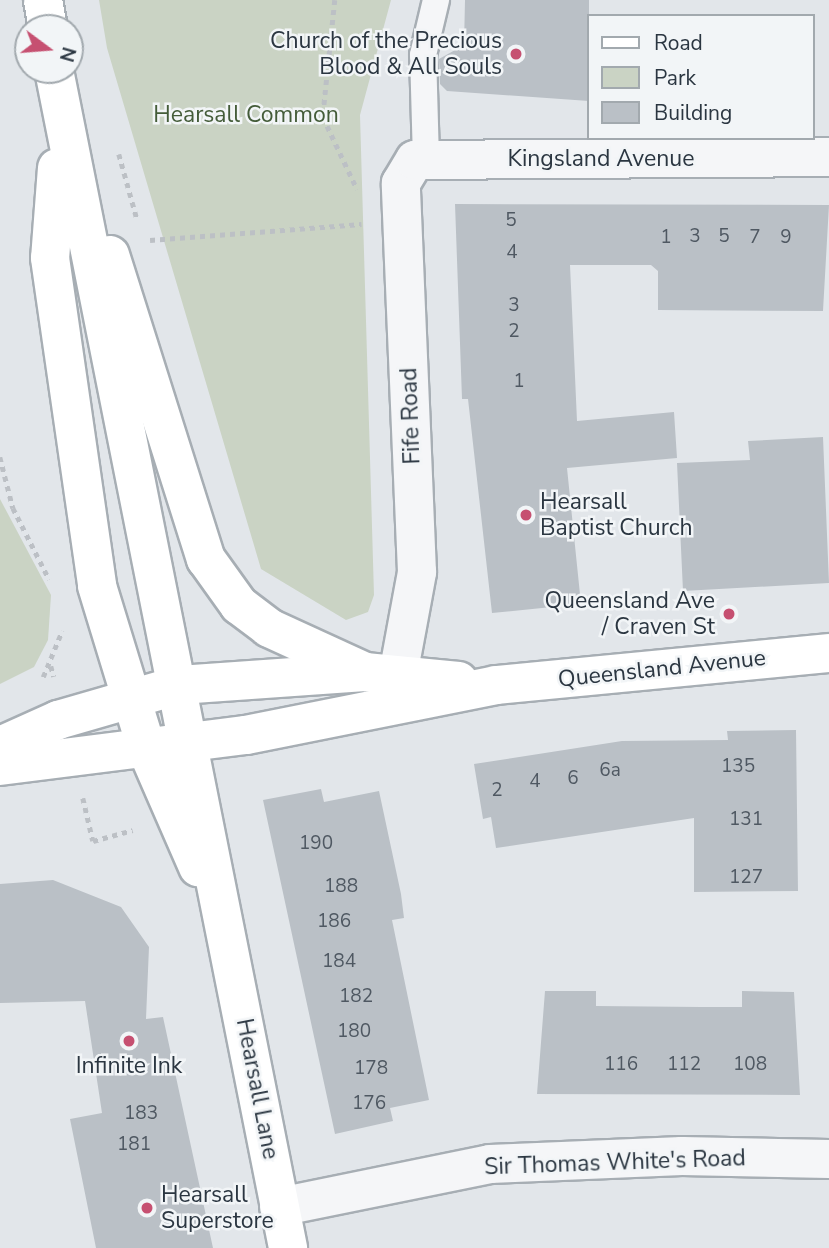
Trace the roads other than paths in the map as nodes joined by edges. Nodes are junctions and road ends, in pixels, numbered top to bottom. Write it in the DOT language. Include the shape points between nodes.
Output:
graph roads {
  1 [pos="436,0"];
  2 [pos="56,84"];
  3 [pos="61,117"];
  4 [pos="829,157"];
  5 [pos="421,160"];
  6 [pos="78,210"];
  7 [pos="829,653"];
  8 [pos="381,673"];
  9 [pos="179,685"];
  10 [pos="496,685"];
  11 [pos="132,697"];
  12 [pos="190,742"];
  13 [pos="0,746"];
  14 [pos="147,750"];
  15 [pos="0,766"];
  16 [pos="225,929"];
  17 [pos="829,1159"];
  18 [pos="279,1207"];
  19 [pos="288,1248"];
  1 -- 5 [label="lane" via="423,55"];
  2 -- 3 [label="main road"];
  3 -- 6 [label="main road"];
  3 -- 11 [label="main road" via="50,258 97,586"];
  4 -- 5 [label="street, Kingsland Avenue"];
  5 -- 8 [label="street, Fife Road" via="401,183 417,572"];
  6 -- 8 [label="main road" via="112,258 205,559 239,605 270,628"];
  6 -- 9 [label="main road"];
  7 -- 10 [label="main road, Queensland Avenue"];
  8 -- 9 [label="main road, Queensland Avenue"];
  8 -- 10 [label="main road, Queensland Avenue"];
  9 -- 11 [label="main road, Queensland Avenue"];
  9 -- 12 [label="main road"];
  10 -- 12 [label="main road, Queensland Avenue"];
  11 -- 13 [label="main road, Queensland Avenue"];
  11 -- 14 [label="main road"];
  12 -- 14 [label="main road, Queensland Avenue"];
  12 -- 16 [label="main road, Hearsall Lane"];
  14 -- 15 [label="main road, Queensland Avenue"];
  14 -- 16 [label="main road, Hearsall Lane"];
  16 -- 18 [label="main road, Hearsall Lane"];
  17 -- 18 [label="street, Sir Thomas White's Road" via="490,1164"];
  18 -- 19 [label="main road, Hearsall Lane"];
}
